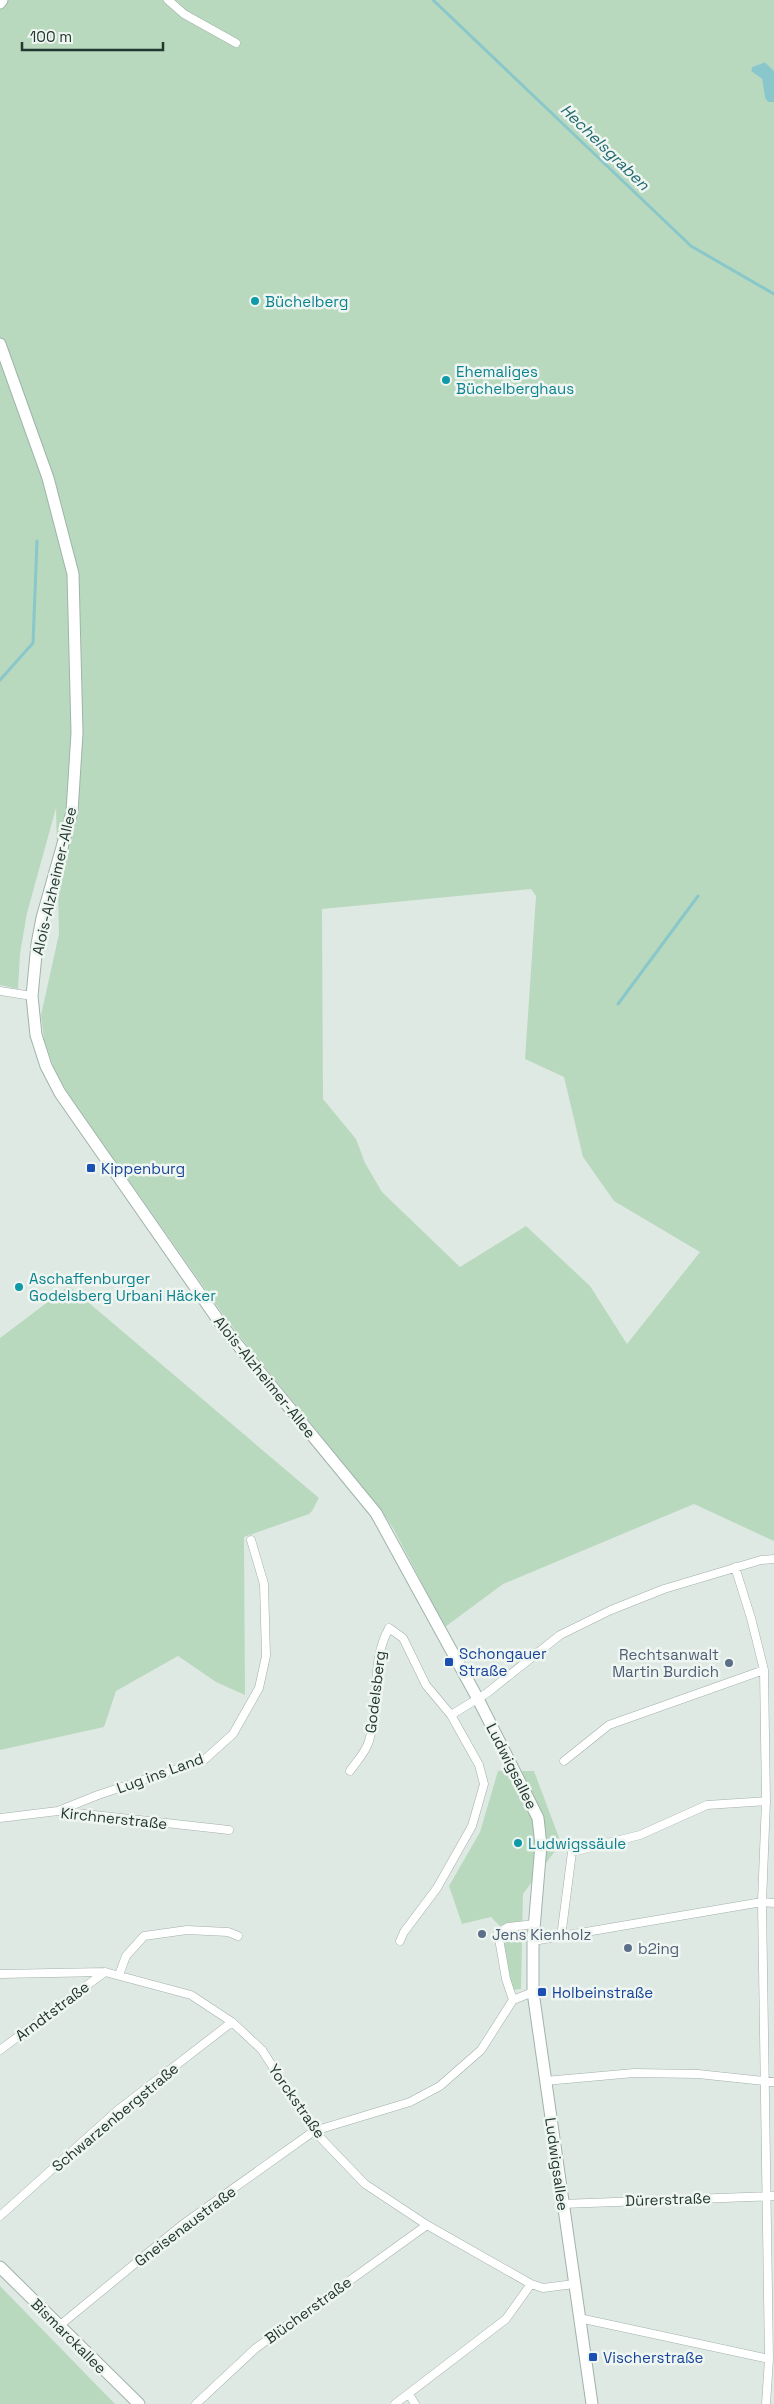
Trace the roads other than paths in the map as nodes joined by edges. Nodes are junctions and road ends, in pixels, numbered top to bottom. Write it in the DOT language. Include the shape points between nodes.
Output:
graph roads {
  1 [pos="2,0"];
  2 [pos="168,0"];
  3 [pos="0,3"];
  4 [pos="236,43"];
  5 [pos="0,344"];
  6 [pos="0,991"];
  7 [pos="32,996"];
  8 [pos="251,1540"];
  9 [pos="774,1559"];
  10 [pos="735,1568"];
  11 [pos="764,1670"];
  12 [pos="478,1699"];
  13 [pos="450,1715"];
  14 [pos="564,1762"];
  15 [pos="350,1771"];
  16 [pos="766,1801"];
  17 [pos="58,1811"];
  18 [pos="0,1818"];
  19 [pos="229,1830"];
  20 [pos="762,1902"];
  21 [pos="774,1904"];
  22 [pos="535,1924"];
  23 [pos="238,1936"];
  24 [pos="562,1937"];
  25 [pos="400,1941"];
  26 [pos="533,1941"];
  27 [pos="105,1972"];
  28 [pos="0,1974"];
  29 [pos="119,1975"];
  30 [pos="533,1992"];
  31 [pos="513,2000"];
  32 [pos="232,2022"];
  33 [pos="0,2050"];
  34 [pos="545,2081"];
  35 [pos="765,2081"];
  36 [pos="774,2082"];
  37 [pos="314,2130"];
  38 [pos="771,2195"];
  39 [pos="562,2204"];
  40 [pos="0,2216"];
  41 [pos="427,2225"];
  42 [pos="0,2268"];
  43 [pos="531,2284"];
  44 [pos="574,2284"];
  45 [pos="578,2318"];
  46 [pos="59,2326"];
  47 [pos="769,2359"];
  48 [pos="409,2394"];
  49 [pos="139,2404"];
  50 [pos="196,2404"];
  51 [pos="395,2404"];
  52 [pos="415,2404"];
  53 [pos="592,2404"];
  54 [pos="766,2404"];
  1 -- 3 [label="street"];
  2 -- 4 [label="street" via="184,14"];
  5 -- 7 [label="street, Alois-Alzheimer-Allee" via="48,478 73,574 77,704 72,812 42,918"];
  6 -- 7 [label="street"];
  7 -- 12 [label="street, Alois-Alzheimer-Allee" via="36,1035 46,1066 60,1093 223,1327 376,1513"];
  8 -- 17 [label="street, Lug ins Land" via="264,1584 266,1656 259,1688 233,1734 204,1760"];
  9 -- 10 [label="street"];
  10 -- 11 [label="street"];
  10 -- 12 [label="street" via="664,1589 560,1635"];
  11 -- 14 [label="street" via="609,1725"];
  11 -- 16 [label="street"];
  12 -- 13 [label="street"];
  12 -- 22 [label="street, Ludwigsallee" via="538,1818 541,1845"];
  13 -- 15 [label="street, Godelsberg" via="426,1685 403,1638 389,1628 377,1661 369,1743"];
  13 -- 25 [label="street, Godelsberg" via="479,1765 484,1784 472,1826 437,1888"];
  16 -- 20 [label="street"];
  16 -- 24 [label="street" via="707,1805 640,1835 572,1852"];
  17 -- 18 [label="street, Kirchnerstraße"];
  17 -- 19 [label="street, Kirchnerstraße"];
  20 -- 21 [label="street"];
  20 -- 24 [label="street"];
  20 -- 35 [label="street"];
  22 -- 26 [label="street, Ludwigsallee"];
  22 -- 31 [label="street" via="508,1927 498,1933"];
  23 -- 29 [label="street" via="228,1932 187,1930 144,1936 126,1956"];
  24 -- 26 [label="street"];
  26 -- 30 [label="street, Ludwigsallee"];
  27 -- 28 [label="street, Yorckstraße"];
  27 -- 29 [label="street, Yorckstraße"];
  27 -- 33 [label="street, Arndtstraße"];
  29 -- 32 [label="street, Yorckstraße" via="191,1995"];
  30 -- 31 [label="street"];
  30 -- 34 [label="street, Ludwigsallee"];
  31 -- 37 [label="street, Gneisenaustraße" via="480,2050 440,2086 410,2102"];
  32 -- 37 [label="street, Yorckstraße" via="262,2050"];
  32 -- 40 [label="street, Schwarzenbergstraße" via="118,2110"];
  34 -- 35 [label="street" via="634,2073 698,2074"];
  34 -- 39 [label="street, Ludwigsallee"];
  35 -- 36 [label="street"];
  35 -- 38 [label="street"];
  37 -- 41 [label="street, Yorckstraße" via="365,2184"];
  37 -- 46 [label="street, Gneisenaustraße" via="182,2225"];
  38 -- 39 [label="street, Dürerstraße"];
  38 -- 47 [label="street"];
  39 -- 44 [label="street, Ludwigsallee"];
  41 -- 43 [label="street, Yorckstraße"];
  41 -- 50 [label="street, Blücherstraße" via="256,2348"];
  42 -- 46 [label="street, Bismarckallee"];
  43 -- 44 [label="street, Yorckstraße" via="543,2288"];
  43 -- 48 [label="street" via="506,2319"];
  44 -- 45 [label="street, Ludwigsallee"];
  45 -- 47 [label="street"];
  45 -- 53 [label="street, Ludwigsallee"];
  46 -- 49 [label="street, Bismarckallee"];
  47 -- 54 [label="street"];
  48 -- 51 [label="street"];
  48 -- 52 [label="street"];
}
